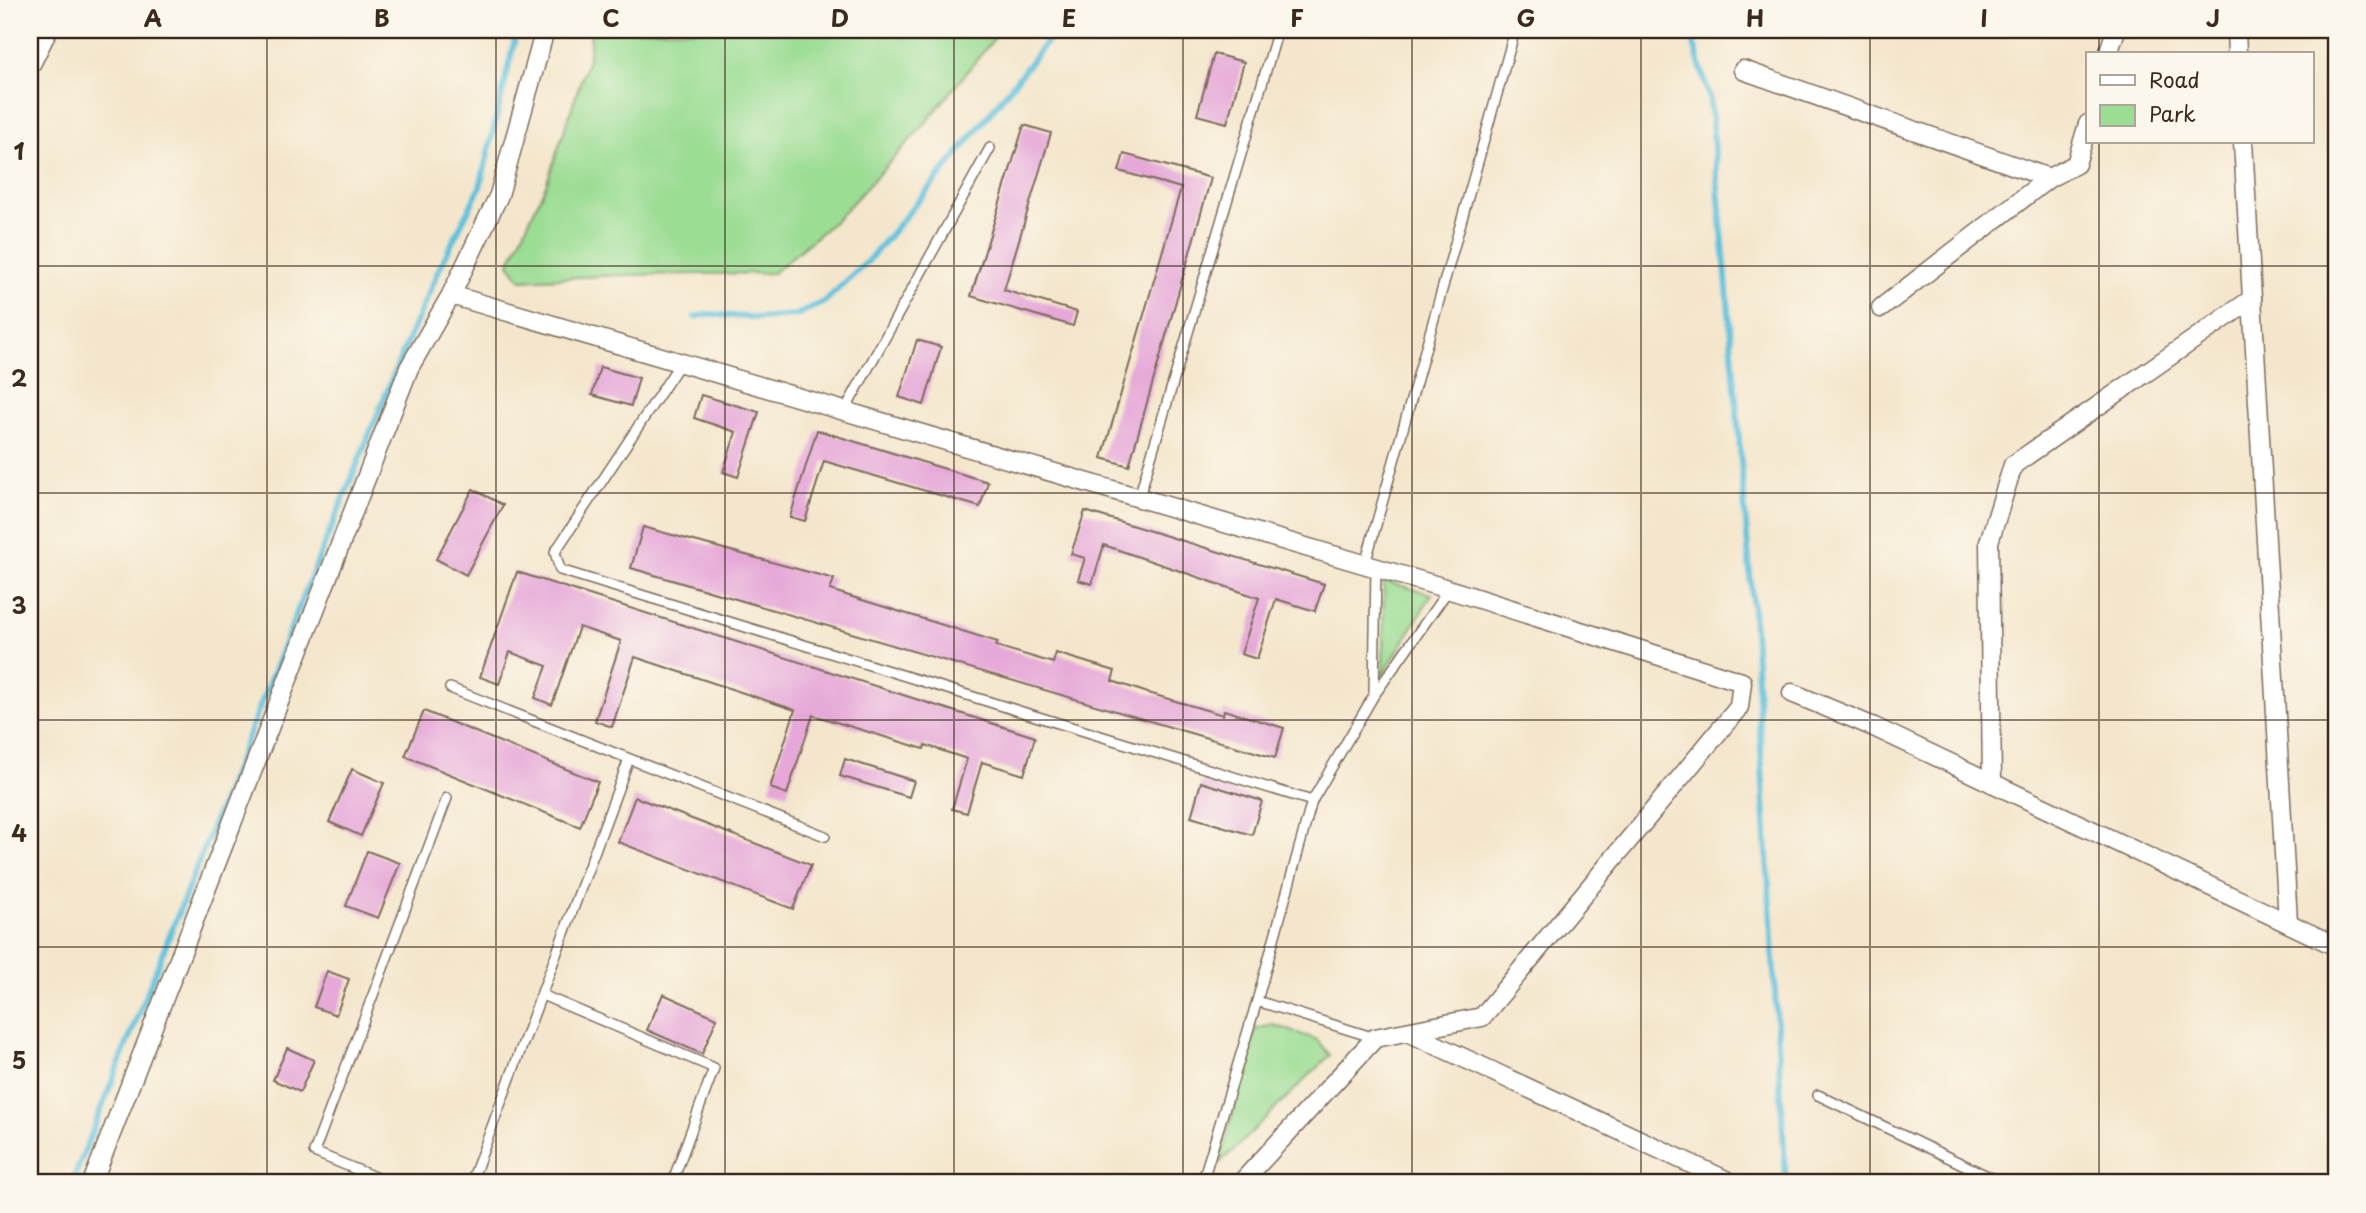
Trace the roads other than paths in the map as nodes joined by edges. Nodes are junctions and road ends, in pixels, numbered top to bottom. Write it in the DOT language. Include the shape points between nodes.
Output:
graph roads {
  1 [pos="48,30"];
  2 [pos="545,30"];
  3 [pos="1278,30"];
  4 [pos="1515,30"];
  5 [pos="2116,30"];
  6 [pos="2236,30"];
  7 [pos="2109,52"];
  8 [pos="2238,52"];
  9 [pos="30,66"];
  10 [pos="1743,70"];
  11 [pos="2086,131"];
  12 [pos="2243,144"];
  13 [pos="990,148"];
  14 [pos="2049,178"];
  15 [pos="451,295"];
  16 [pos="2252,299"];
  17 [pos="1881,308"];
  18 [pos="681,362"];
  19 [pos="845,410"];
  20 [pos="1139,496"];
  21 [pos="1371,566"];
  22 [pos="1449,589"];
  23 [pos="450,688"];
  24 [pos="1792,693"];
  25 [pos="1374,695"];
  26 [pos="629,759"];
  27 [pos="1992,783"];
  28 [pos="446,798"];
  29 [pos="1312,801"];
  30 [pos="825,836"];
  31 [pos="2288,922"];
  32 [pos="2336,946"];
  33 [pos="542,995"];
  34 [pos="1257,1001"];
  35 [pos="1408,1032"];
  36 [pos="1375,1038"];
  37 [pos="1818,1096"];
  38 [pos="92,1183"];
  39 [pos="389,1183"];
  40 [pos="471,1183"];
  41 [pos="672,1183"];
  42 [pos="1202,1183"];
  43 [pos="1241,1183"];
  44 [pos="1732,1183"];
  45 [pos="2002,1183"];
  1 -- 9 [label="street"];
  2 -- 15 [label="street" via="499,195"];
  3 -- 20 [label="lane"];
  4 -- 21 [label="lane"];
  5 -- 7 [label="street"];
  6 -- 8 [label="street"];
  10 -- 14 [label="street"];
  11 -- 14 [label="street" via="2076,164"];
  12 -- 16 [label="street"];
  13 -- 19 [label="lane"];
  14 -- 17 [label="street"];
  15 -- 18 [label="street"];
  15 -- 38 [label="street" via="409,368"];
  16 -- 27 [label="street" via="2013,465 1989,542"];
  16 -- 31 [label="street"];
  18 -- 19 [label="street"];
  18 -- 29 [label="lane" via="555,552 560,570"];
  19 -- 20 [label="street"];
  20 -- 21 [label="street"];
  21 -- 22 [label="street"];
  21 -- 25 [label="lane"];
  22 -- 25 [label="lane"];
  22 -- 35 [label="street" via="1742,682 1740,707 1482,1017"];
  23 -- 26 [label="lane"];
  24 -- 27 [label="street"];
  25 -- 29 [label="lane"];
  26 -- 30 [label="lane"];
  26 -- 33 [label="lane"];
  27 -- 31 [label="street"];
  28 -- 39 [label="lane" via="314,1152"];
  29 -- 34 [label="lane"];
  31 -- 32 [label="street"];
  33 -- 40 [label="lane"];
  33 -- 41 [label="lane" via="714,1068"];
  34 -- 36 [label="lane"];
  34 -- 42 [label="lane"];
  35 -- 36 [label="street"];
  35 -- 44 [label="street"];
  36 -- 43 [label="street"];
  37 -- 45 [label="lane"];
}
